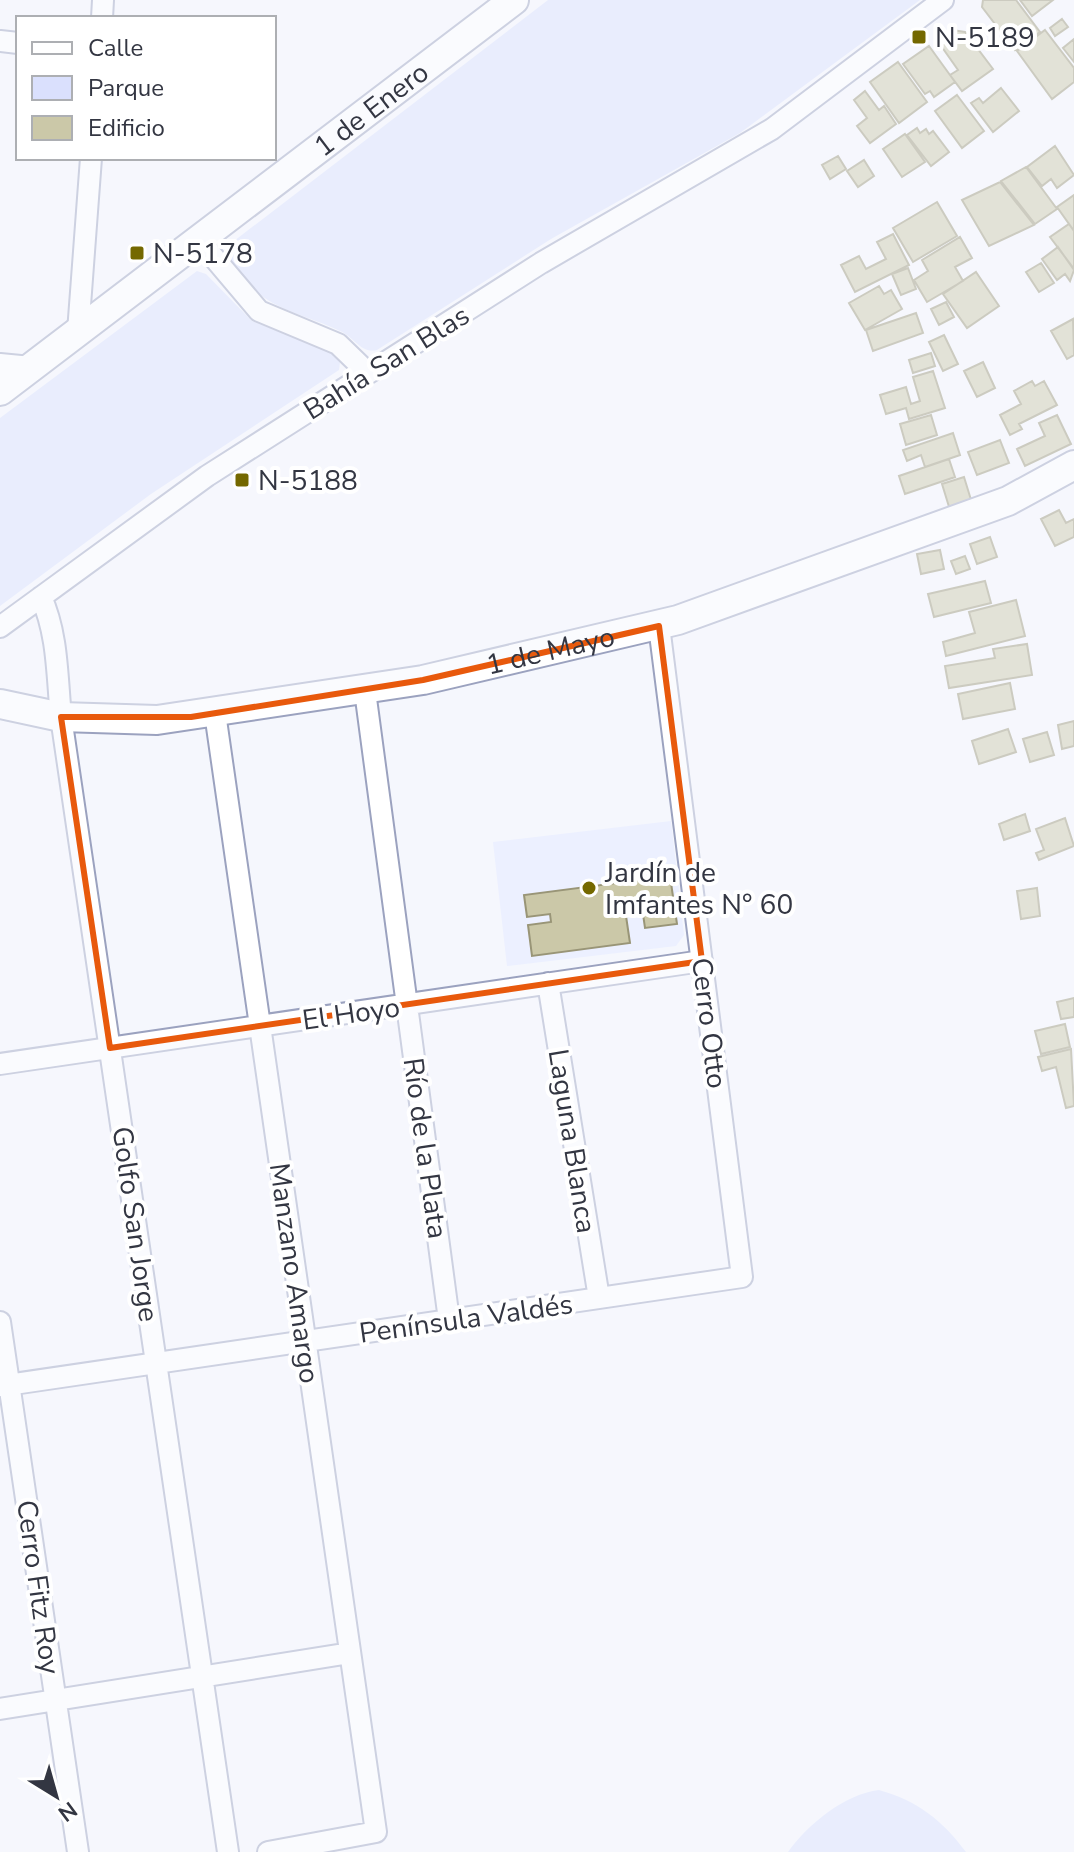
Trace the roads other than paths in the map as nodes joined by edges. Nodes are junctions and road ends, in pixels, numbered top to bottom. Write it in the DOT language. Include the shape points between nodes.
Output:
graph roads {
  1 [pos="514,0"];
  2 [pos="943,0"];
  3 [pos="91,160"];
  4 [pos="199,240"];
  5 [pos="78,332"];
  6 [pos="0,364"];
  7 [pos="31,367"];
  8 [pos="368,373"];
  9 [pos="0,391"];
  10 [pos="1074,465"];
  11 [pos="41,597"];
  12 [pos="659,626"];
  13 [pos="0,627"];
  14 [pos="365,691"];
  15 [pos="0,704"];
  16 [pos="215,713"];
  17 [pos="61,717"];
  18 [pos="702,961"];
  19 [pos="548,983"];
  20 [pos="407,1004"];
  21 [pos="260,1026"];
  22 [pos="110,1048"];
  23 [pos="0,1064"];
  24 [pos="742,1277"];
  25 [pos="599,1298"];
  26 [pos="449,1320"];
  27 [pos="0,1322"];
  28 [pos="305,1341"];
  29 [pos="156,1363"];
  30 [pos="5,1386"];
  31 [pos="350,1653"];
  32 [pos="203,1677"];
  33 [pos="56,1700"];
  34 [pos="0,1709"];
  35 [pos="78,1852"];
  36 [pos="228,1852"];
  37 [pos="268,1852"];
  1 -- 4 [label="street, 1 de Enero"];
  2 -- 8 [label="street, Bahía San Blas" via="786,118"];
  3 -- 5 [label="street"];
  4 -- 5 [label="street, 1 de Enero"];
  4 -- 8 [label="street" via="259,311 338,344"];
  5 -- 7 [label="street, 1 de Enero"];
  6 -- 7 [label="street"];
  7 -- 9 [label="street, 1 de Enero"];
  8 -- 11 [label="street, Bahía San Blas" via="156,509"];
  10 -- 12 [label="street, 1 de Mayo" via="1008,501"];
  11 -- 13 [label="street, Bahía San Blas"];
  11 -- 17 [label="street, Golfo San Jorge" via="54,643"];
  12 -- 14 [label="street, 1 de Mayo"];
  12 -- 18 [label="street, Cerro Otto"];
  14 -- 16 [label="street, 1 de Mayo"];
  14 -- 20 [label="street, Río de la Plata"];
  15 -- 17 [label="street, 1 de Mayo"];
  16 -- 17 [label="street, 1 de Mayo" via="123,721"];
  16 -- 21 [label="street, Manzano Amargo"];
  17 -- 22 [label="street, Golfo San Jorge"];
  18 -- 19 [label="street, El Hoyo"];
  18 -- 24 [label="street, Cerro Otto"];
  19 -- 20 [label="street, El Hoyo"];
  19 -- 25 [label="street, Laguna Blanca"];
  20 -- 21 [label="street, El Hoyo"];
  20 -- 26 [label="street, Río de la Plata"];
  21 -- 22 [label="street, El Hoyo"];
  21 -- 28 [label="street, Manzano Amargo"];
  22 -- 23 [label="street, El Hoyo"];
  22 -- 29 [label="street, Golfo San Jorge"];
  24 -- 25 [label="street, Península Valdés"];
  25 -- 26 [label="street, Península Valdés"];
  26 -- 28 [label="street, Península Valdés"];
  27 -- 30 [label="street, Cerro Fitz Roy"];
  28 -- 29 [label="street, Península Valdés"];
  28 -- 31 [label="street, Manzano Amargo"];
  29 -- 30 [label="street, Península Valdés"];
  29 -- 32 [label="street, Golfo San Jorge"];
  30 -- 33 [label="street, Cerro Fitz Roy"];
  31 -- 32 [label="street"];
  31 -- 37 [label="street, Manzano Amargo" via="376,1832"];
  32 -- 33 [label="street"];
  32 -- 36 [label="street, Golfo San Jorge"];
  33 -- 34 [label="street"];
  33 -- 35 [label="street, Cerro Fitz Roy"];
}
